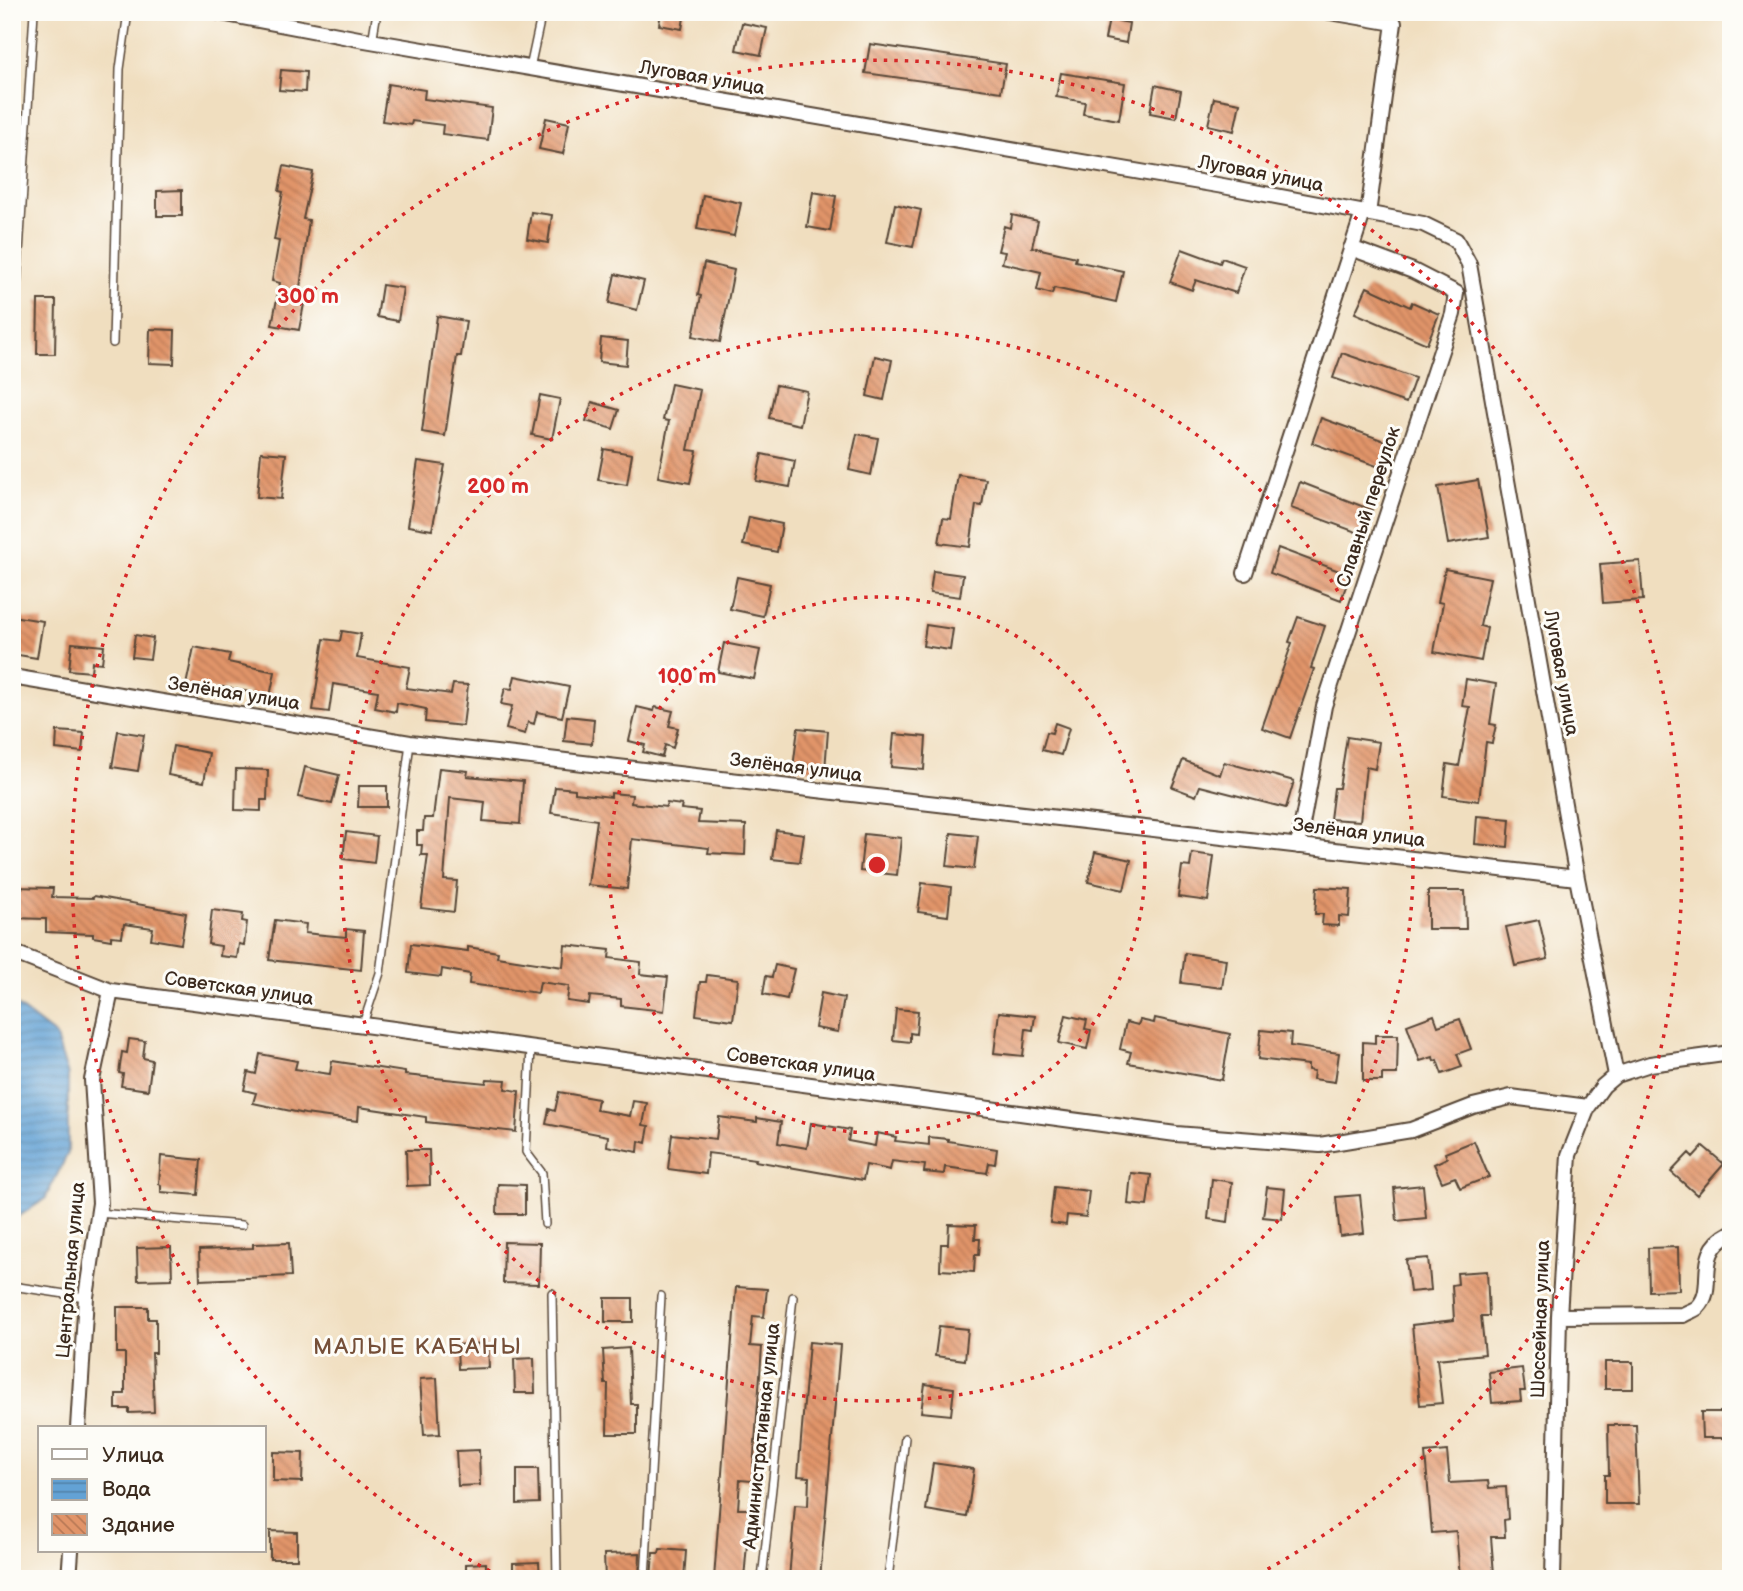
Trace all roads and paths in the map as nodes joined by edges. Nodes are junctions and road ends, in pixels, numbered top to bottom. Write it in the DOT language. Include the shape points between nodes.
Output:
graph roads {
  1 [pos="34,12"];
  2 [pos="128,12"];
  3 [pos="216,12"];
  4 [pos="377,12"];
  5 [pos="542,12"];
  6 [pos="1330,12"];
  7 [pos="372,41"];
  8 [pos="530,68"];
  9 [pos="1365,213"];
  10 [pos="1351,248"];
  11 [pos="17,285"];
  12 [pos="113,343"];
  13 [pos="1244,573"];
  14 [pos="12,677"];
  15 [pos="410,743"];
  16 [pos="1298,846"];
  17 [pos="1577,878"];
  18 [pos="12,952"];
  19 [pos="111,991"];
  20 [pos="363,1025"];
  21 [pos="531,1048"];
  22 [pos="1731,1053"];
  23 [pos="1616,1075"];
  24 [pos="1588,1107"];
  25 [pos="98,1213"];
  26 [pos="545,1224"];
  27 [pos="242,1225"];
  28 [pos="1731,1233"];
  29 [pos="12,1286"];
  30 [pos="552,1293"];
  31 [pos="661,1296"];
  32 [pos="86,1297"];
  33 [pos="793,1297"];
  34 [pos="1559,1316"];
  35 [pos="78,1426"];
  36 [pos="905,1438"];
  37 [pos="71,1552"];
  38 [pos="69,1579"];
  39 [pos="557,1579"];
  40 [pos="645,1579"];
  41 [pos="762,1579"];
  42 [pos="888,1579"];
  43 [pos="1553,1579"];
  1 -- 11 [label="lane"];
  2 -- 12 [label="lane" via="120,69"];
  3 -- 7 [label="street, Луговая улица"];
  4 -- 7 [label="lane"];
  5 -- 8 [label="lane"];
  6 -- 9 [label="street" via="1394,23"];
  7 -- 8 [label="street, Луговая улица"];
  8 -- 9 [label="street, Луговая улица"];
  9 -- 10 [label="street"];
  9 -- 17 [label="street, Луговая улица" via="1423,224 1456,240 1469,264"];
  10 -- 13 [label="street"];
  10 -- 16 [label="street, Славный переулок" via="1456,293 1453,314 1324,706"];
  14 -- 15 [label="street, Зелёная улица"];
  15 -- 16 [label="street, Зелёная улица"];
  15 -- 20 [label="lane" via="380,973"];
  16 -- 17 [label="street, Зелёная улица"];
  17 -- 23 [label="street, Луговая улица"];
  18 -- 19 [label="street, Советская улица"];
  19 -- 20 [label="street, Советская улица"];
  19 -- 25 [label="street, Центральная улица" via="92,1080"];
  20 -- 21 [label="street, Советская улица"];
  21 -- 24 [label="street, Советская улица" via="1162,1132 1320,1145 1411,1130 1511,1097"];
  21 -- 26 [label="lane" via="526,1152 542,1173"];
  22 -- 23 [label="street" via="1650,1064"];
  23 -- 24 [label="street, Шоссейная улица"];
  24 -- 34 [label="street, Шоссейная улица" via="1569,1154"];
  25 -- 27 [label="lane"];
  25 -- 32 [label="street, Центральная улица"];
  28 -- 34 [label="street" via="1711,1250 1703,1300 1683,1315"];
  29 -- 32 [label="lane"];
  30 -- 39 [label="lane"];
  31 -- 40 [label="lane"];
  32 -- 35 [label="street, Центральная улица"];
  33 -- 41 [label="lane, Административная улица"];
  34 -- 43 [label="street, Шоссейная улица"];
  36 -- 42 [label="lane"];
  37 -- 38 [label="street"];
}
